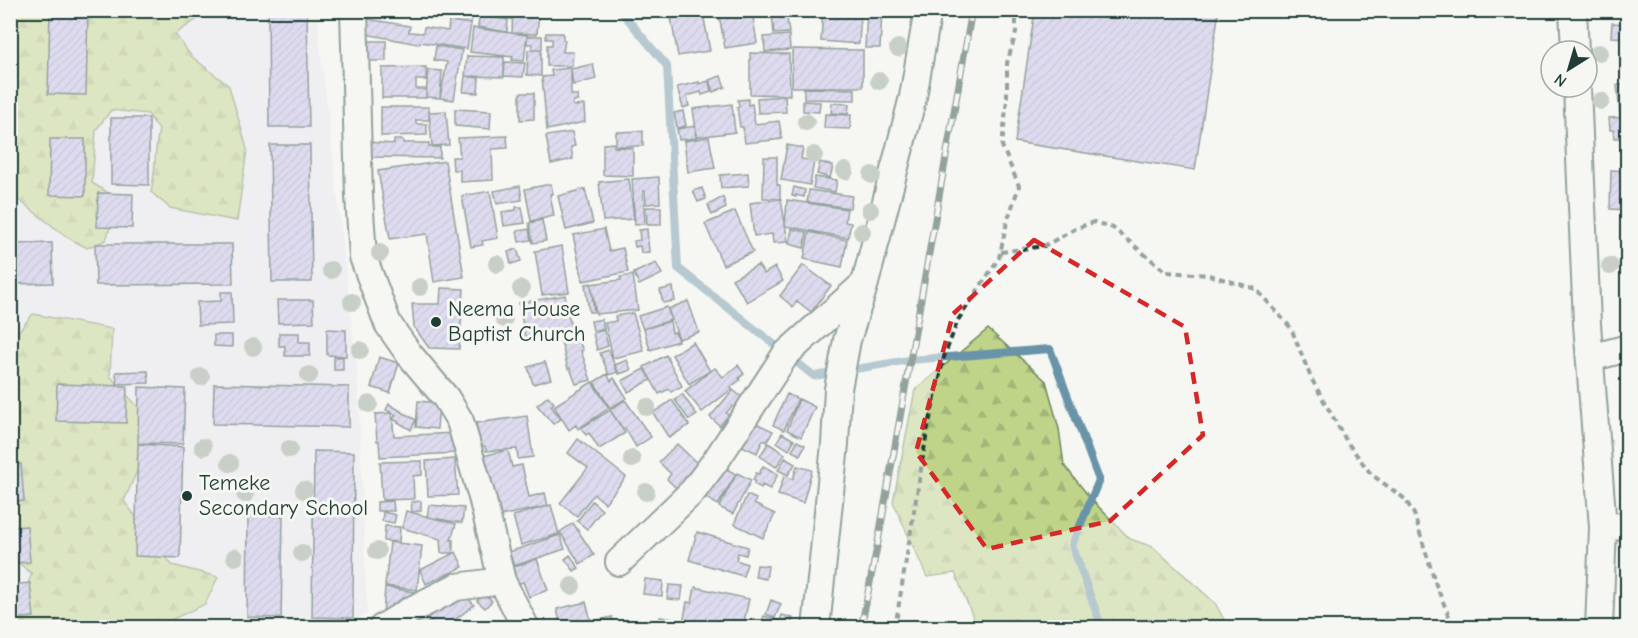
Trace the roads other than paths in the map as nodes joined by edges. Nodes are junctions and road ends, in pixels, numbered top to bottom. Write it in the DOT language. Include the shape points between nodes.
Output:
graph roads {
  1 [pos="354,10"];
  2 [pos="928,10"];
  3 [pos="1574,10"];
  4 [pos="1575,39"];
  5 [pos="1578,99"];
  6 [pos="865,283"];
  7 [pos="1628,348"];
  8 [pos="1590,358"];
  9 [pos="1615,526"];
  10 [pos="619,562"];
  11 [pos="502,581"];
  12 [pos="382,627"];
  13 [pos="526,627"];
  14 [pos="816,627"];
  15 [pos="1599,627"];
  1 -- 11 [label="street" via="363,257 388,324 460,421"];
  2 -- 6 [label="street" via="913,97"];
  3 -- 4 [label="street"];
  5 -- 8 [label="street"];
  6 -- 10 [label="street" via="786,354 693,491"];
  6 -- 14 [label="street" via="847,340 838,388"];
  7 -- 8 [label="street"];
  8 -- 9 [label="street"];
  9 -- 15 [label="street"];
  11 -- 12 [label="street" via="456,587"];
  11 -- 13 [label="street"];
}
